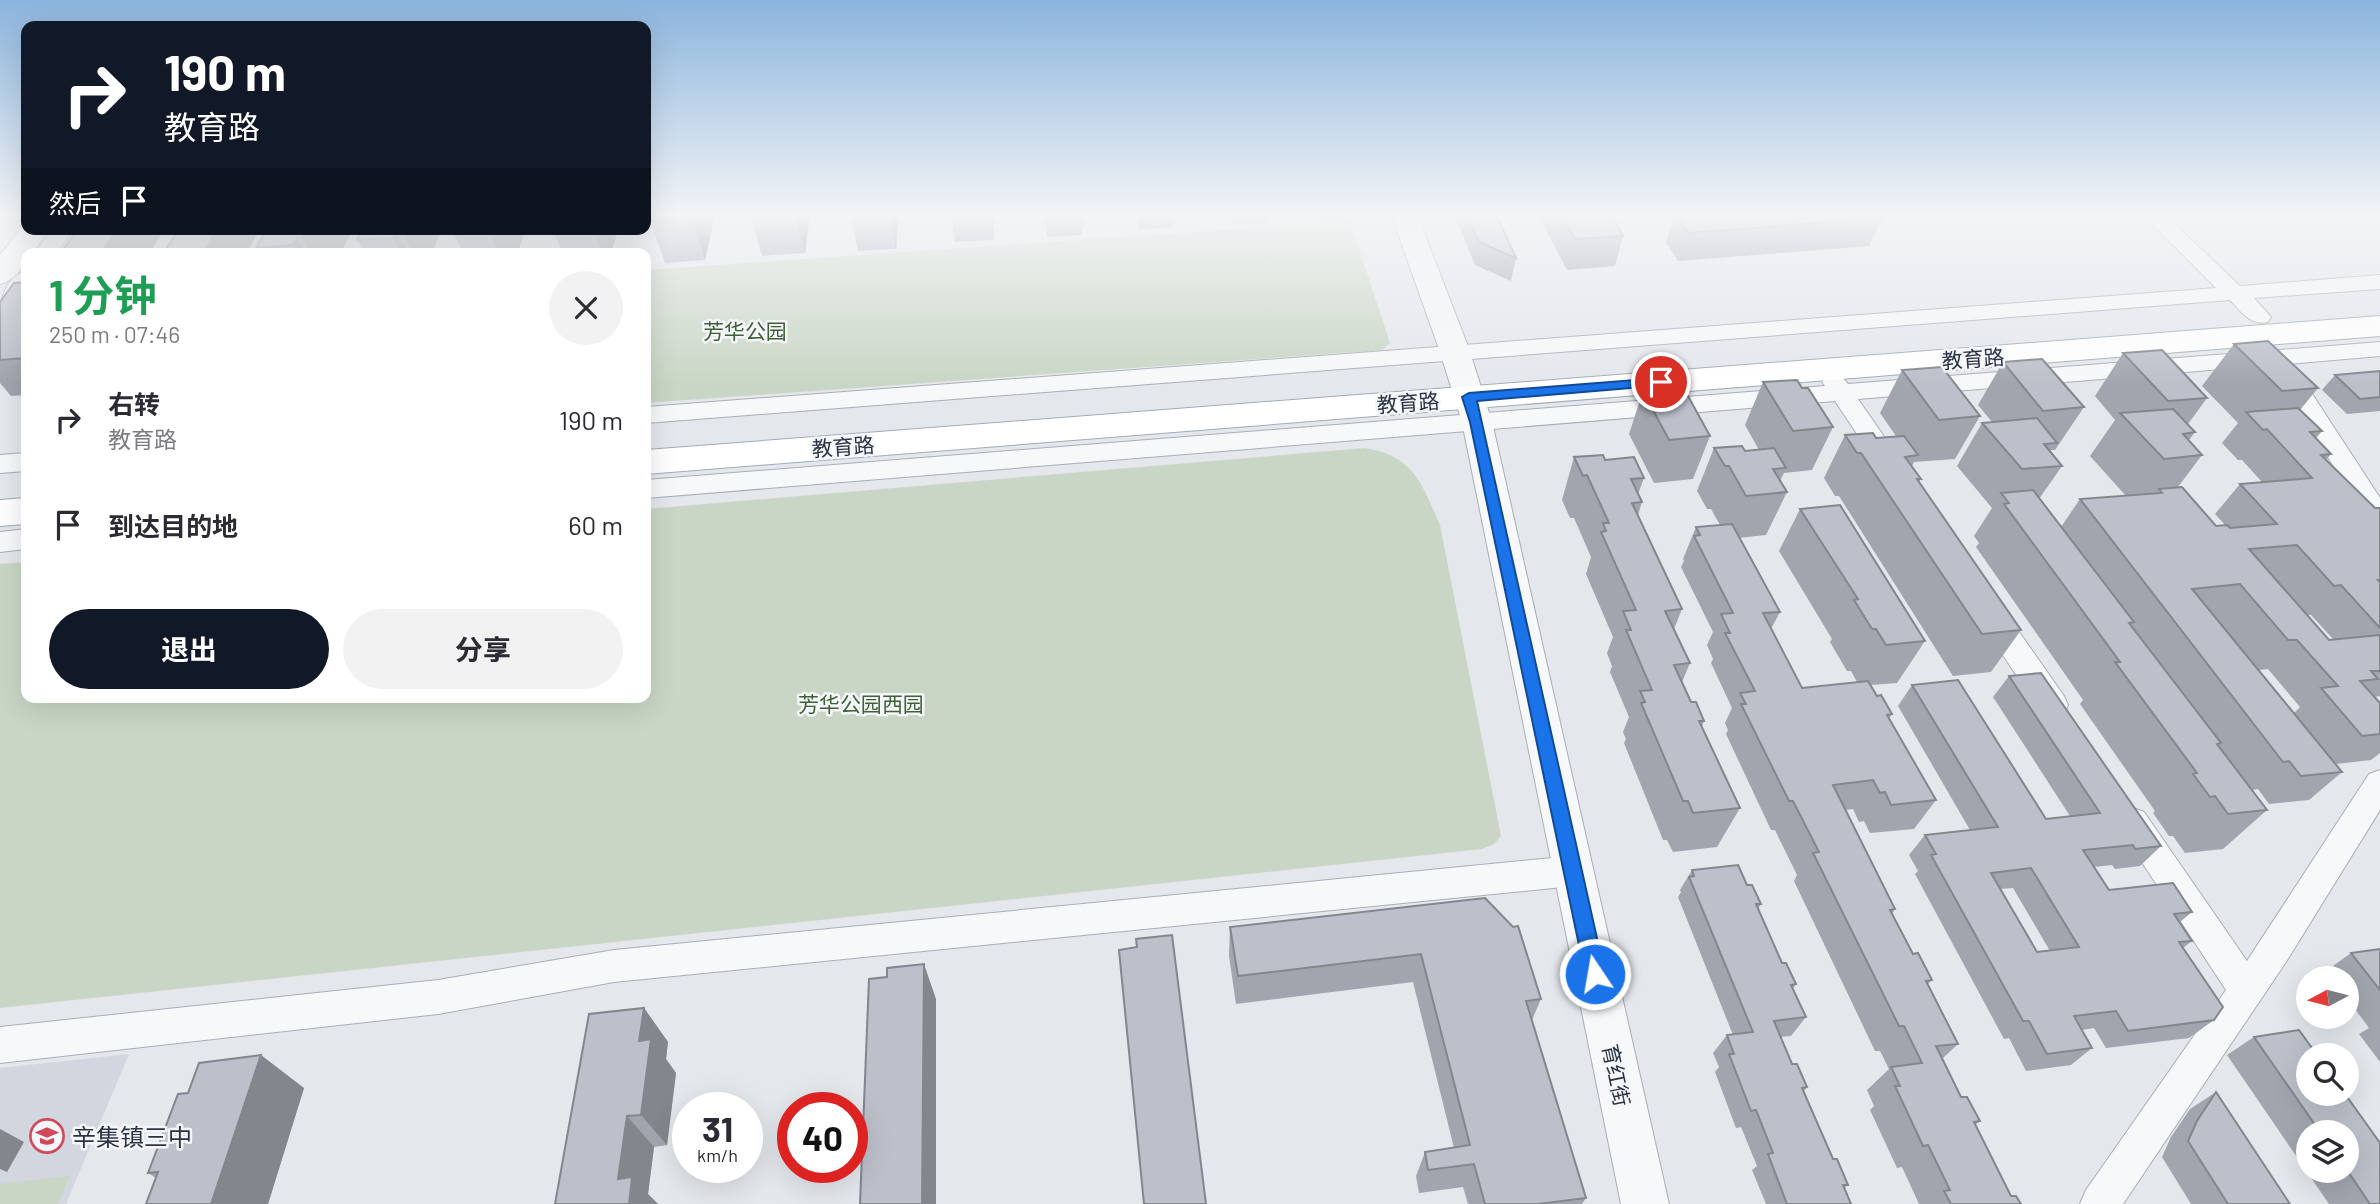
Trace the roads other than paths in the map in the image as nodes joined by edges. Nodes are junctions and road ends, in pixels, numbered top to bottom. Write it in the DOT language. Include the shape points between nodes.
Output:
graph roads {
  1 [pos="1424,270"];
  2 [pos="2211,270"];
  3 [pos="2380,282"];
  4 [pos="21,285"];
  5 [pos="2235,293"];
  6 [pos="2380,308"];
  7 [pos="0,312"];
  8 [pos="2380,326"];
  9 [pos="2267,337"];
  10 [pos="2380,349"];
  11 [pos="1833,381"];
  12 [pos="1466,388"];
  13 [pos="651,415"];
  14 [pos="651,442"];
  15 [pos="21,462"];
  16 [pos="651,462"];
  17 [pos="0,464"];
  18 [pos="1904,485"];
  19 [pos="651,488"];
  20 [pos="21,490"];
  21 [pos="0,492"];
  22 [pos="21,511"];
  23 [pos="0,513"];
  24 [pos="2380,519"];
  25 [pos="21,540"];
  26 [pos="0,542"];
  27 [pos="1974,589"];
  28 [pos="2068,727"];
  29 [pos="2380,783"];
  30 [pos="2115,796"];
  31 [pos="1573,871"];
  32 [pos="2247,991"];
  33 [pos="0,1045"];
  34 [pos="1645,1204"];
  35 [pos="2100,1204"];
  1 -- 12 [label="street, 育红街"];
  2 -- 5 [label="street"];
  3 -- 5 [label="street"];
  4 -- 7 [label="street"];
  5 -- 9 [label="street"];
  5 -- 12 [label="street"];
  6 -- 9 [label="main road, 教育路"];
  8 -- 9 [label="main road, 教育路"];
  9 -- 10 [label="street"];
  9 -- 11 [label="main road, 教育路"];
  9 -- 12 [label="main road, 教育路"];
  9 -- 24 [label="street"];
  11 -- 12 [label="main road, 教育路"];
  11 -- 18 [label="street"];
  12 -- 13 [label="street"];
  12 -- 14 [label="main road, 教育路"];
  12 -- 16 [label="main road, 教育路"];
  12 -- 19 [label="street"];
  12 -- 31 [label="street, 育红街"];
  15 -- 17 [label="street"];
  20 -- 21 [label="main road"];
  22 -- 23 [label="main road"];
  25 -- 26 [label="street"];
  27 -- 28 [label="street"];
  29 -- 32 [label="street"];
  30 -- 32 [label="street"];
  31 -- 33 [label="street" via="614,966 438,997"];
  31 -- 34 [label="street, 育红街"];
  32 -- 35 [label="street"];
}
